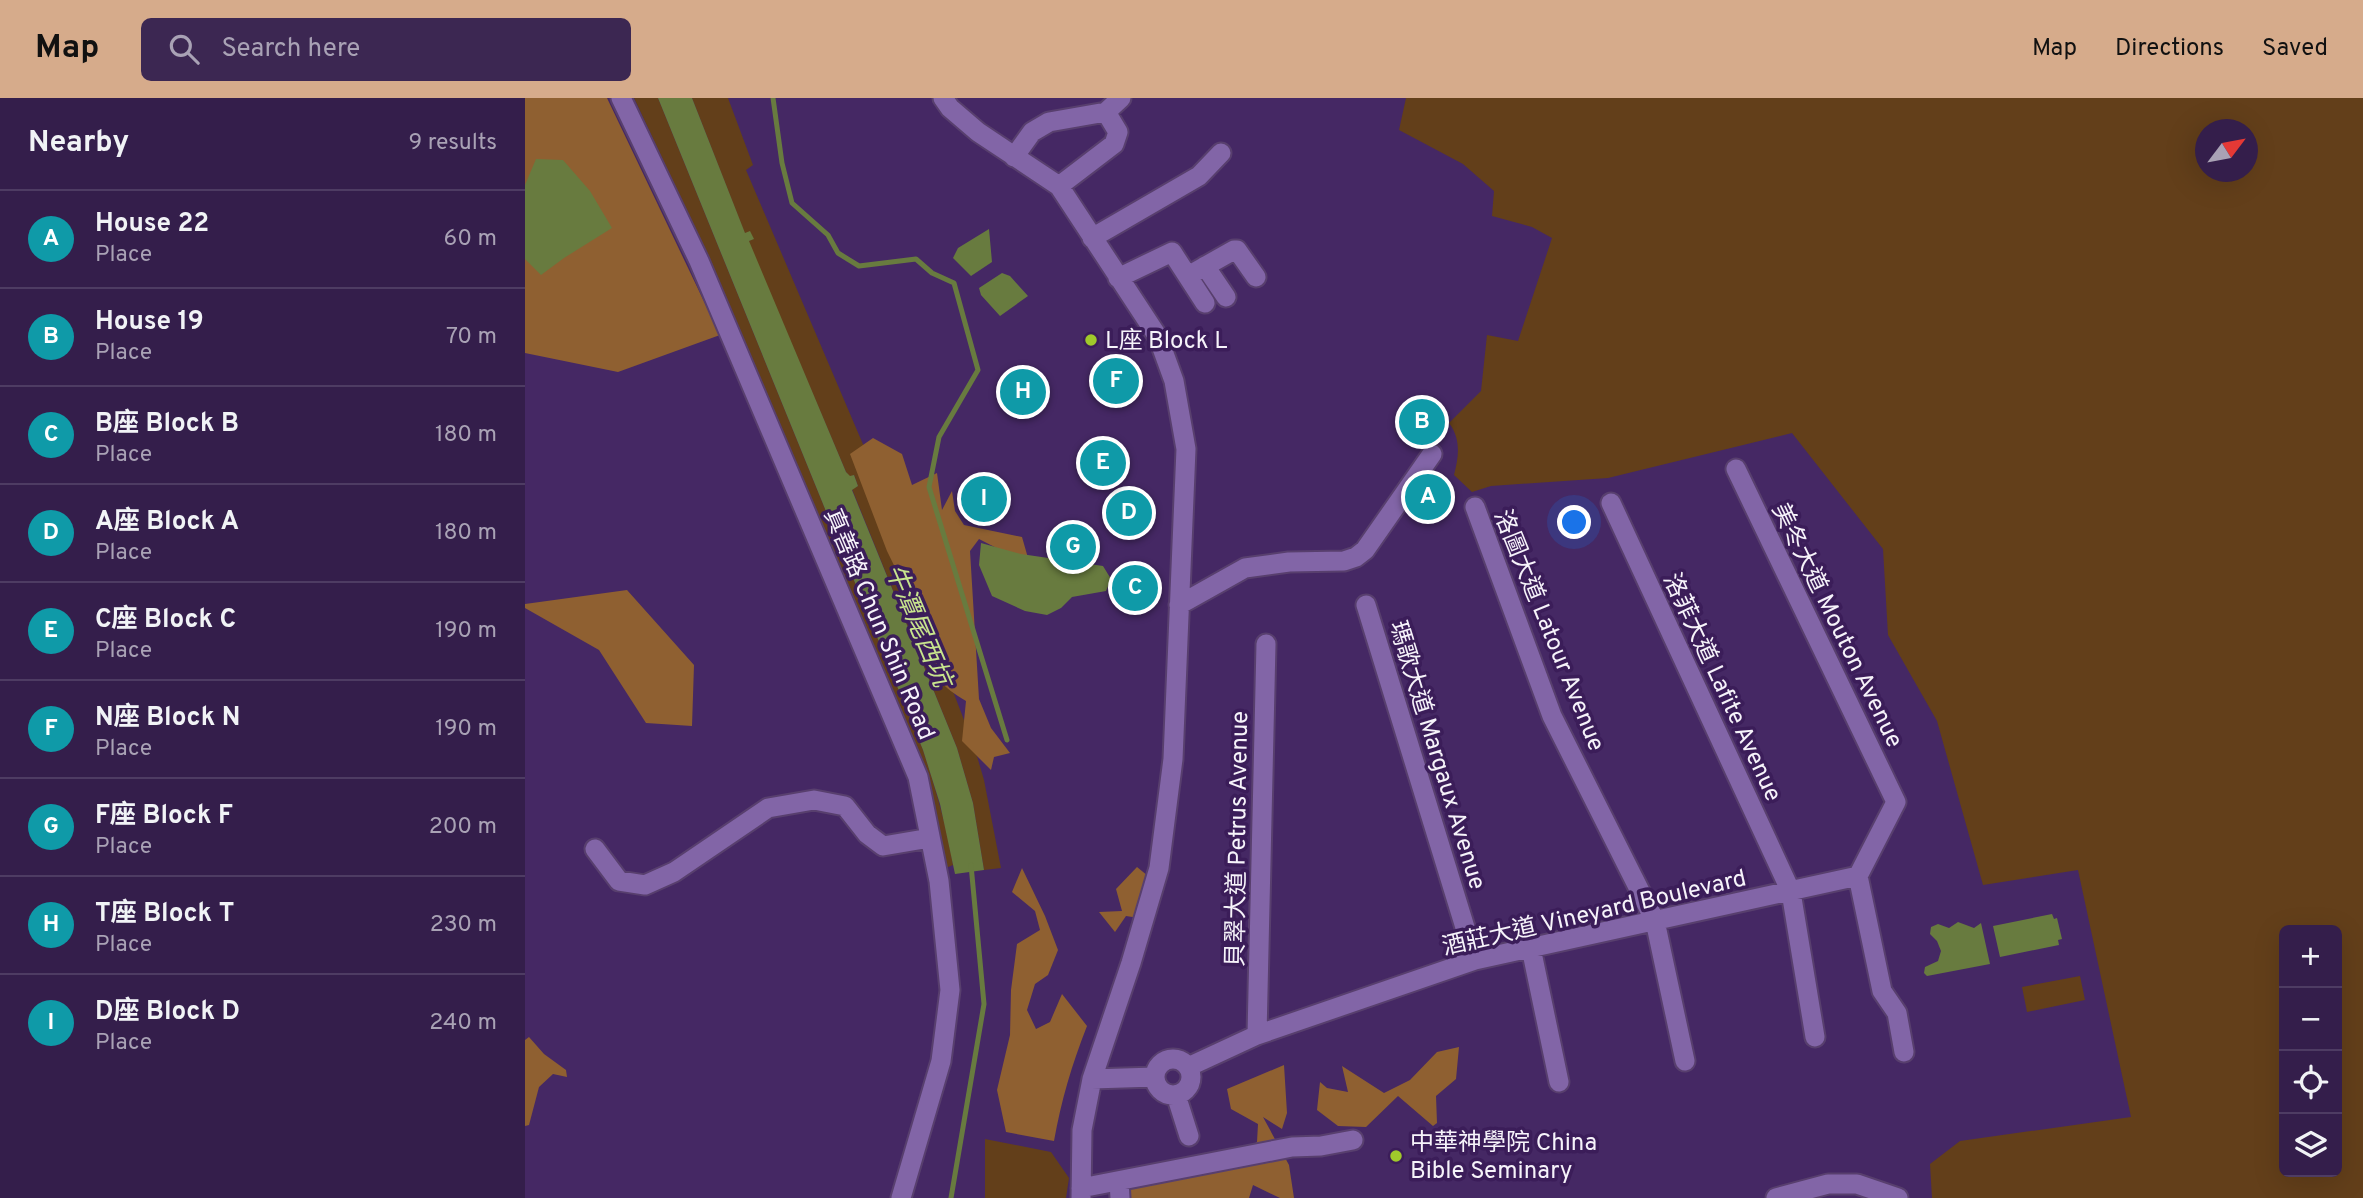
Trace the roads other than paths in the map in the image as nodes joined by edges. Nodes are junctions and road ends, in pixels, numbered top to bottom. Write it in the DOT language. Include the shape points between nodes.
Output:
graph roads {
  1 [pos="621,98"];
  2 [pos="943,98"];
  3 [pos="1121,98"];
  4 [pos="1106,113"];
  5 [pos="1221,153"];
  6 [pos="1014,157"];
  7 [pos="1059,186"];
  8 [pos="1092,238"];
  9 [pos="1196,271"];
  10 [pos="1256,277"];
  11 [pos="1118,278"];
  12 [pos="1226,297"];
  13 [pos="1205,303"];
  14 [pos="1432,454"];
  15 [pos="1736,468"];
  16 [pos="1611,503"];
  17 [pos="1475,507"];
  18 [pos="1179,605"];
  19 [pos="1366,605"];
  20 [pos="1266,643"];
  21 [pos="930,838"];
  22 [pos="595,849"];
  23 [pos="1858,876"];
  24 [pos="1791,892"];
  25 [pos="1655,921"];
  26 [pos="1531,948"];
  27 [pos="1475,960"];
  28 [pos="1257,1035"];
  29 [pos="1815,1037"];
  30 [pos="1904,1052"];
  31 [pos="1685,1061"];
  32 [pos="1188,1067"];
  33 [pos="1155,1077"];
  34 [pos="1093,1079"];
  35 [pos="1559,1082"];
  36 [pos="1176,1095"];
  37 [pos="1189,1136"];
  38 [pos="1353,1140"];
  39 [pos="1119,1189"];
  40 [pos="1081,1193"];
  41 [pos="901,1198"];
  42 [pos="1776,1198"];
  43 [pos="1898,1198"];
  1 -- 21 [label="street, 真善路 Chun Shin Road" via="699,261 913,764"];
  2 -- 6 [label="street" via="978,132"];
  3 -- 4 [label="street"];
  4 -- 6 [label="street" via="1049,122 1032,132"];
  4 -- 7 [label="street" via="1118,132 1114,144"];
  5 -- 8 [label="street" via="1199,176"];
  6 -- 7 [label="street"];
  7 -- 8 [label="street"];
  8 -- 11 [label="street"];
  9 -- 10 [label="street" via="1237,250"];
  9 -- 11 [label="street" via="1169,251"];
  9 -- 12 [label="street"];
  9 -- 13 [label="street"];
  11 -- 18 [label="street" via="1158,337 1179,403 1186,449"];
  14 -- 18 [label="street" via="1356,557 1245,568"];
  15 -- 23 [label="street, 美冬大道 Mouton Avenue" via="1896,802"];
  16 -- 24 [label="street, 洛菲大道 Lafite Avenue"];
  17 -- 25 [label="street, 洛圖大道 Latour Avenue" via="1552,716"];
  18 -- 34 [label="street" via="1173,759 1159,867"];
  19 -- 27 [label="street, 瑪歌大道 Margaux Avenue"];
  20 -- 28 [label="street, 貝翠大道 Petrus Avenue"];
  21 -- 22 [label="street" via="883,846 845,806 814,800 768,808 674,872 645,885 619,881"];
  21 -- 41 [label="street, 真善路 Chun Shin Road" via="950,989 941,1061"];
  23 -- 24 [label="street, 酒莊大道 Vineyard Boulevard"];
  23 -- 30 [label="street" via="1881,991 1897,1013"];
  24 -- 25 [label="street, 酒莊大道 Vineyard Boulevard"];
  24 -- 29 [label="street, 洛菲大道 Lafite Avenue"];
  25 -- 26 [label="street, 酒莊大道 Vineyard Boulevard"];
  25 -- 31 [label="street, 洛圖大道 Latour Avenue"];
  26 -- 27 [label="street, 酒莊大道 Vineyard Boulevard"];
  26 -- 35 [label="street"];
  27 -- 28 [label="street, 酒莊大道 Vineyard Boulevard"];
  28 -- 32 [label="street, 酒莊大道 Vineyard Boulevard"];
  32 -- 33 [label="street" via="1179,1060 1168,1060 1159,1066"];
  32 -- 36 [label="street" via="1190,1084"];
  33 -- 34 [label="street"];
  33 -- 36 [label="street" via="1159,1088"];
  34 -- 40 [label="street" via="1082,1130"];
  36 -- 37 [label="street"];
  38 -- 39 [label="street" via="1292,1147"];
  39 -- 40 [label="street"];
  42 -- 43 [label="street" via="1828,1184 1857,1184"];
}
